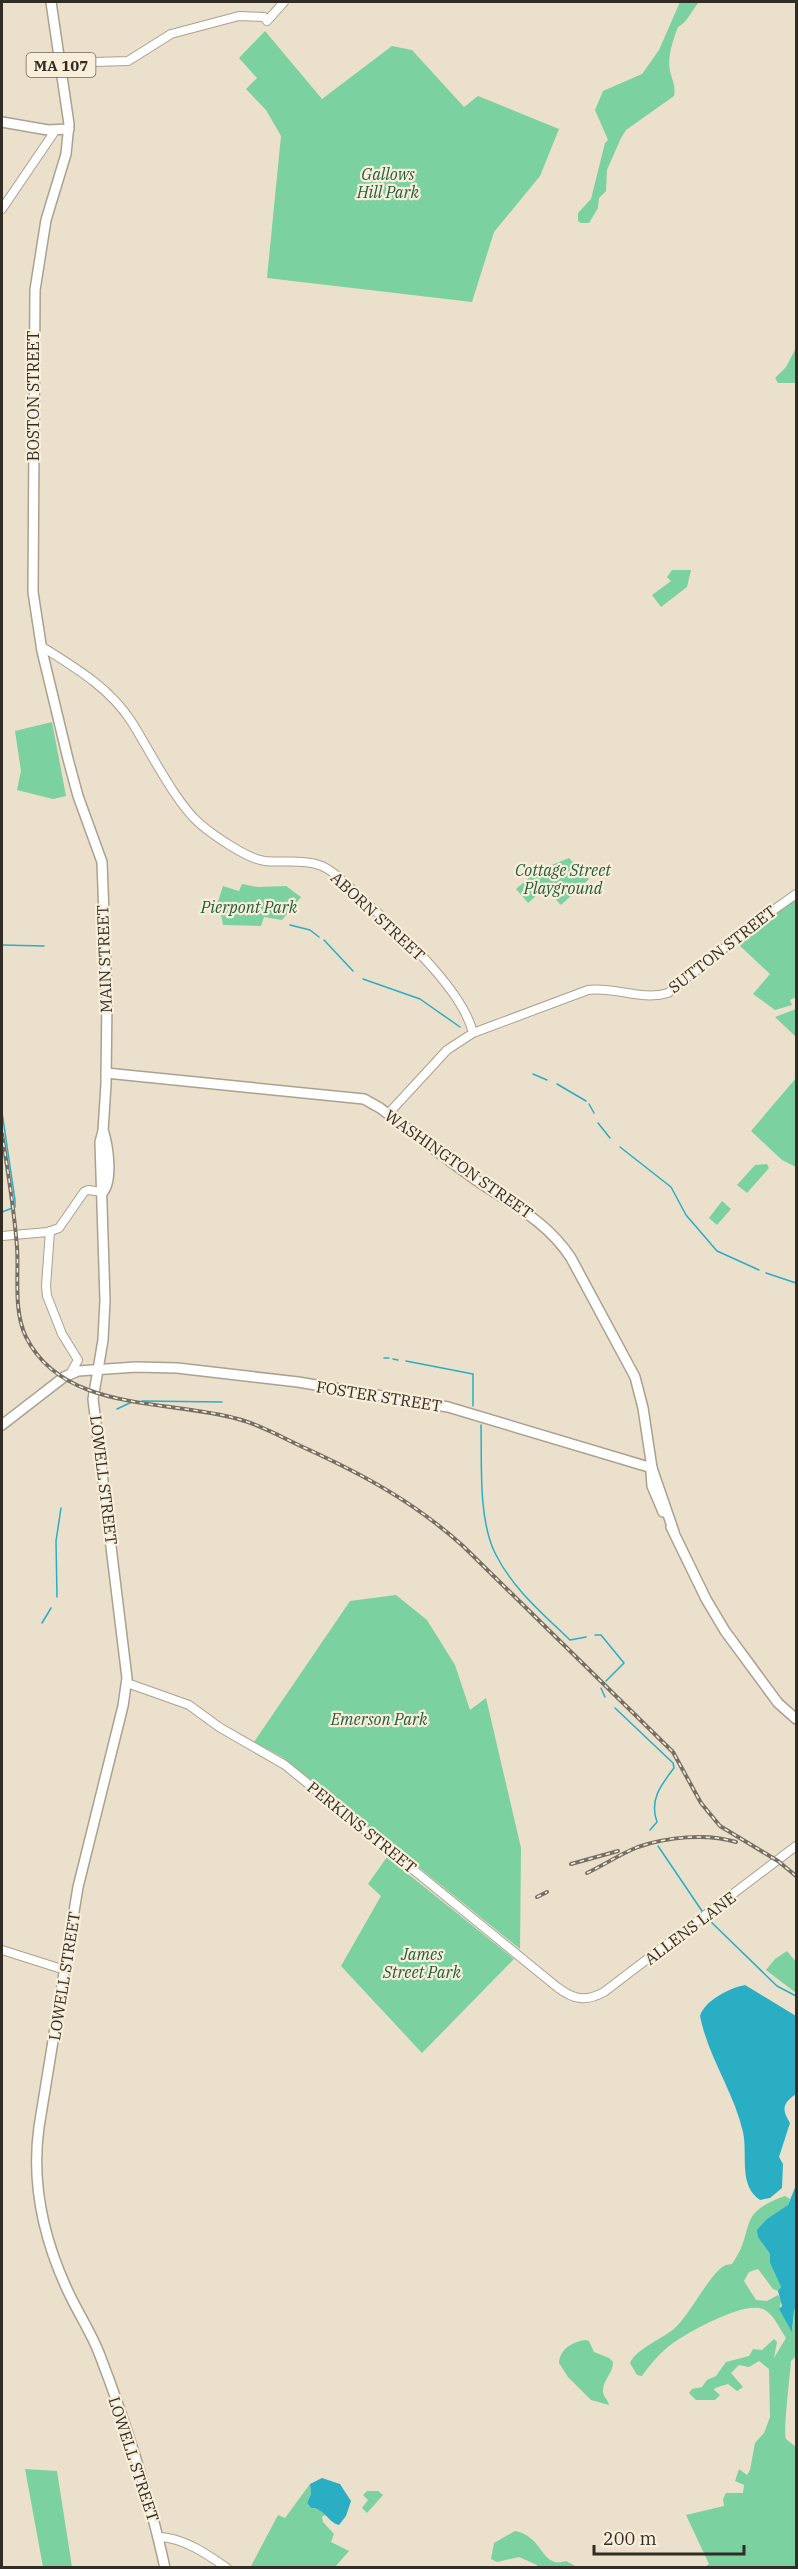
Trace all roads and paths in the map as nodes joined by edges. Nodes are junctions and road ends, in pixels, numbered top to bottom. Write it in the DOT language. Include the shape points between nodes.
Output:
graph roads {
  1 [pos="51,2"];
  2 [pos="284,2"];
  3 [pos="61,63"];
  4 [pos="2,122"];
  5 [pos="69,129"];
  6 [pos="55,131"];
  7 [pos="2,208"];
  8 [pos="41,646"];
  9 [pos="77,791"];
  10 [pos="796,894"];
  11 [pos="473,1033"];
  12 [pos="106,1073"];
  13 [pos="388,1114"];
  14 [pos="103,1192"];
  15 [pos="50,1231"];
  16 [pos="2,1236"];
  17 [pos="98,1368"];
  18 [pos="70,1374"];
  19 [pos="2,1422"];
  20 [pos="622,1460"];
  21 [pos="652,1468"];
  22 [pos="654,1495"];
  23 [pos="674,1532"];
  24 [pos="127,1683"];
  25 [pos="796,1719"];
  26 [pos="796,1846"];
  27 [pos="2,1950"];
  28 [pos="65,1970"];
  29 [pos="579,1999"];
  30 [pos="159,2537"];
  31 [pos="165,2568"];
  32 [pos="227,2568"];
  1 -- 3 [label="main road, BOSTON STREET / MA 107"];
  2 -- 3 [label="street" via="267,21 264,17 246,15 203,24 163,38 128,61"];
  3 -- 5 [label="main road, BOSTON STREET / MA 107"];
  4 -- 6 [label="main road"];
  5 -- 6 [label="main road"];
  5 -- 8 [label="main road, BOSTON STREET" via="66,153 48,211 35,290 32,585"];
  6 -- 7 [label="street"];
  8 -- 9 [label="main road, BOSTON STREET"];
  8 -- 11 [label="street, ABORN STREET" via="83,672 120,706 198,822 255,859 315,864 330,870 434,970 462,1007"];
  9 -- 12 [label="main road, MAIN STREET" via="102,862"];
  10 -- 11 [label="street, SUTTON STREET" via="668,993 588,990"];
  11 -- 13 [label="street" via="447,1050"];
  12 -- 13 [label="main road, WASHINGTON STREET" via="346,1096 369,1101"];
  12 -- 14 [label="main road, MAIN STREET" via="100,1142"];
  13 -- 21 [label="main road, WASHINGTON STREET" via="536,1219 560,1241 635,1377"];
  14 -- 15 [label="street" via="84,1192 65,1223"];
  14 -- 17 [label="main road, MAIN STREET" via="105,1311"];
  15 -- 16 [label="street"];
  15 -- 18 [label="street" via="46,1292 62,1334 78,1360"];
  17 -- 18 [label="main road, FOSTER STREET"];
  17 -- 20 [label="main road, FOSTER STREET" via="206,1371 428,1403 480,1415"];
  17 -- 24 [label="main road, LOWELL STREET" via="93,1399"];
  18 -- 19 [label="main road"];
  20 -- 21 [label="main road, FOSTER STREET"];
  20 -- 22 [label="main road" via="640,1471"];
  21 -- 22 [label="main road, WASHINGTON STREET"];
  21 -- 23 [label="main road, WASHINGTON STREET"];
  22 -- 23 [label="main road, WASHINGTON STREET"];
  23 -- 25 [label="main road, WASHINGTON STREET" via="725,1631 778,1703"];
  24 -- 28 [label="main road, LOWELL STREET" via="78,1887"];
  24 -- 29 [label="street, PERKINS STREET" via="189,1705 285,1766 557,1987"];
  26 -- 29 [label="street, ALLENS LANE" via="604,1992"];
  27 -- 28 [label="street"];
  28 -- 30 [label="main road, LOWELL STREET" via="37,2142 37,2194 54,2259 100,2356"];
  30 -- 31 [label="main road, LOWELL STREET"];
  30 -- 32 [label="street" via="181,2541"];
}
